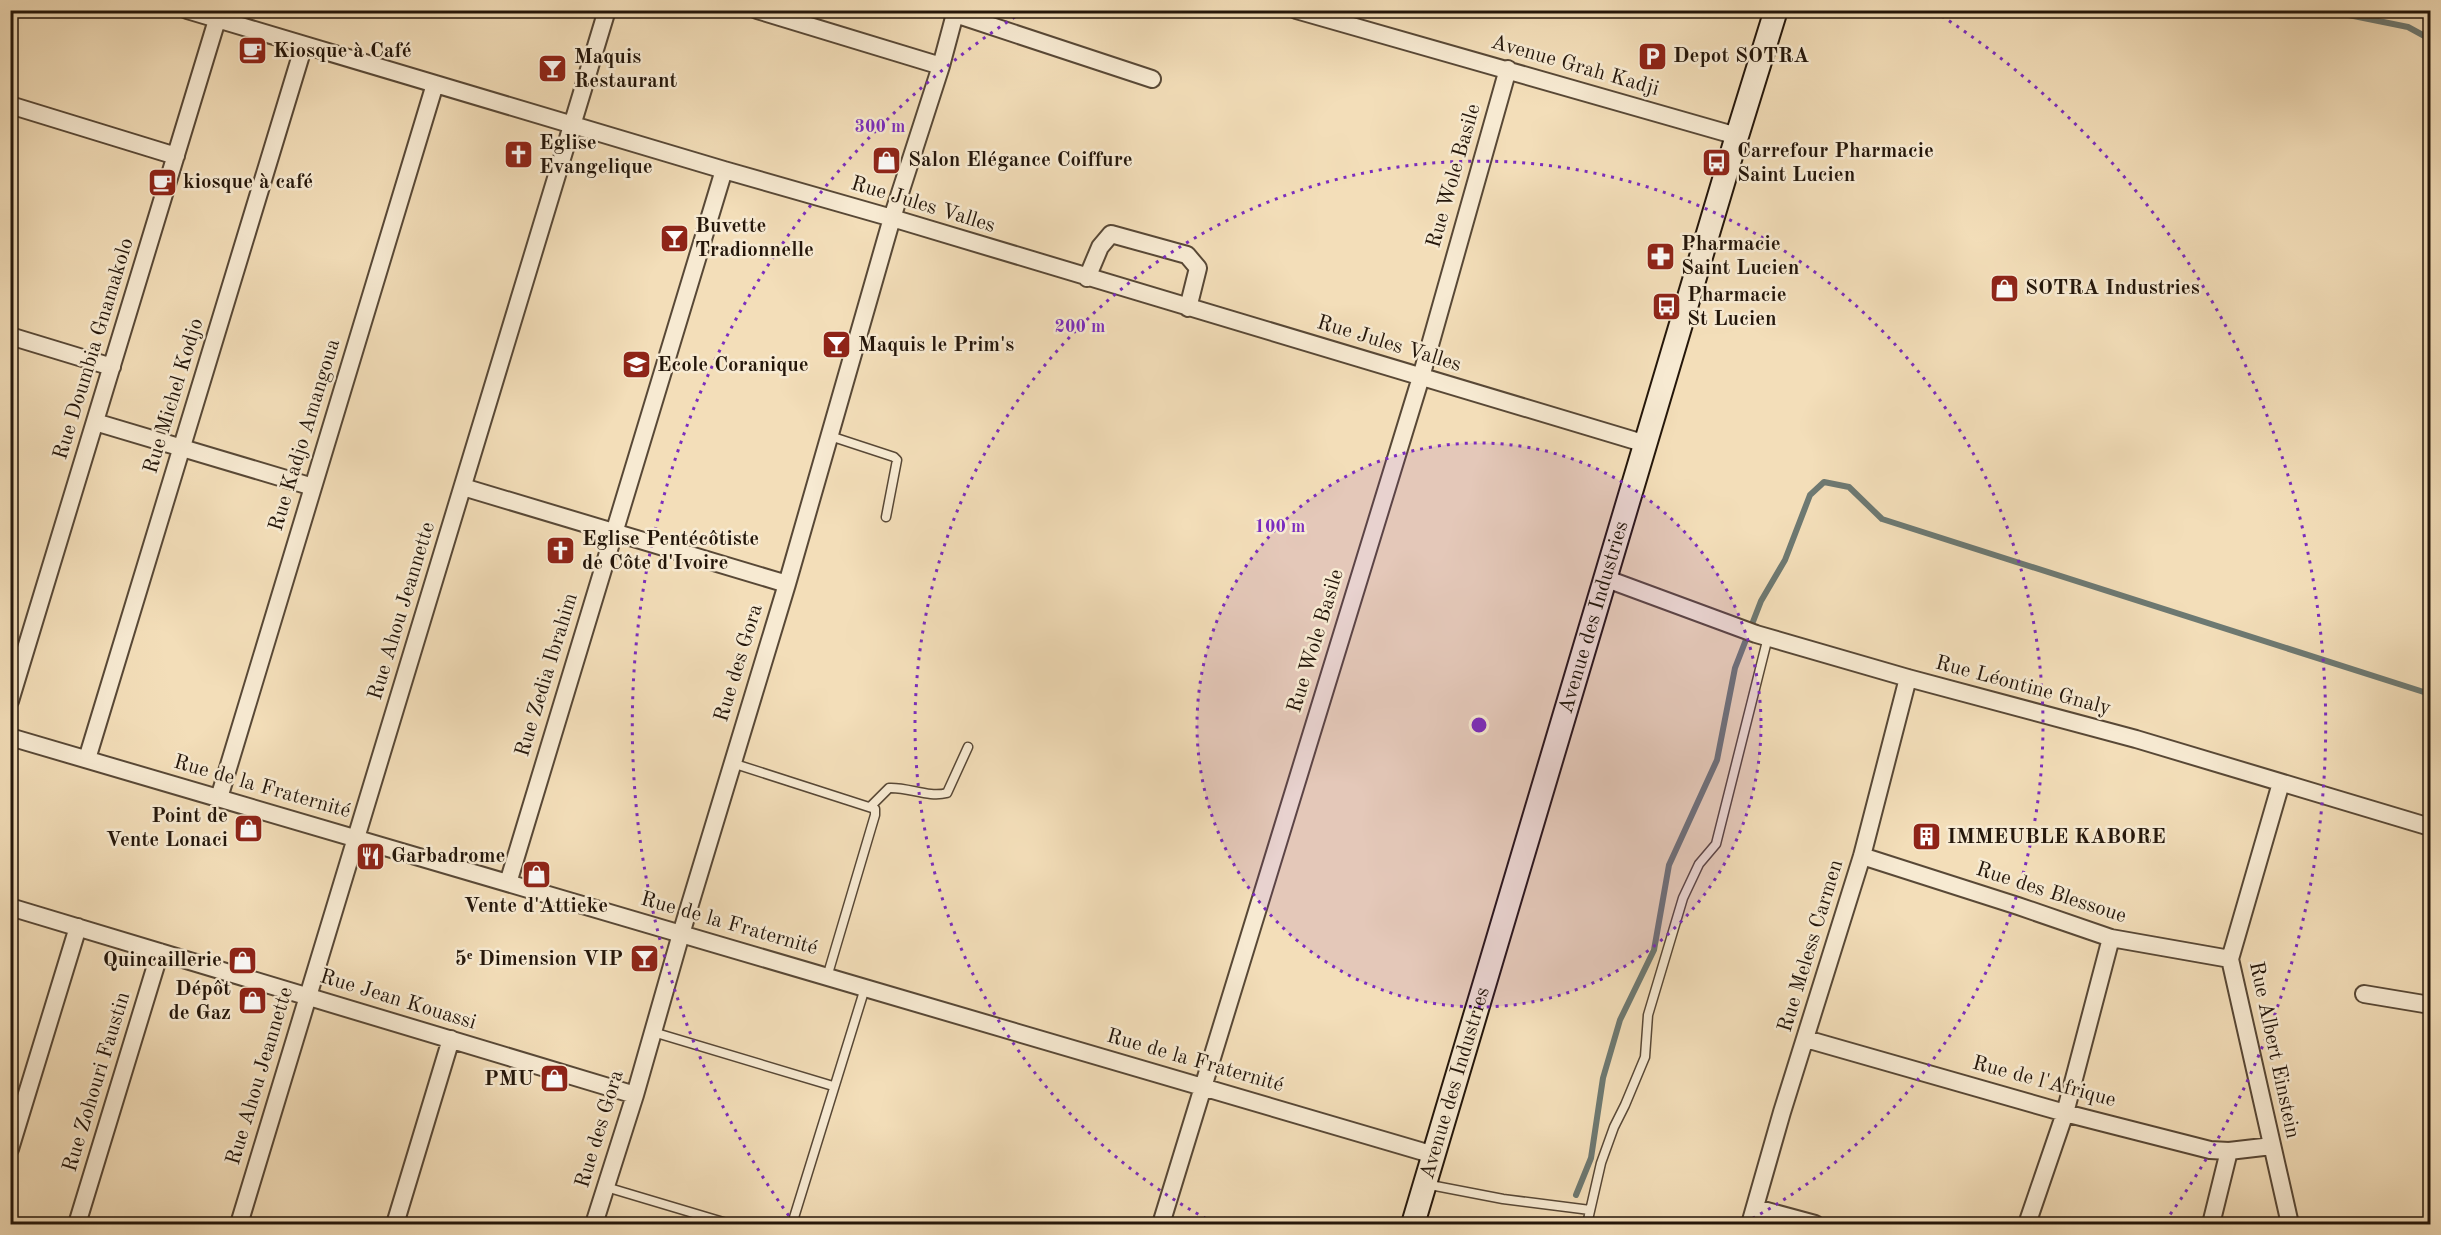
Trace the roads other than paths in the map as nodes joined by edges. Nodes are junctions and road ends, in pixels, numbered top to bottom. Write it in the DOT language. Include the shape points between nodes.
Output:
graph roads {
  1 [pos="187,10"];
  2 [pos="607,10"];
  3 [pos="757,10"];
  4 [pos="1296,10"];
  5 [pos="1776,10"];
  6 [pos="956,12"];
  7 [pos="219,15"];
  8 [pos="304,45"];
  9 [pos="941,66"];
  10 [pos="1508,69"];
  11 [pos="1152,79"];
  12 [pos="435,84"];
  13 [pos="10,105"];
  14 [pos="573,125"];
  15 [pos="1737,136"];
  16 [pos="176,156"];
  17 [pos="724,170"];
  18 [pos="892,218"];
  19 [pos="1087,278"];
  20 [pos="1188,308"];
  21 [pos="10,336"];
  22 [pos="112,367"];
  23 [pos="1421,377"];
  24 [pos="95,422"];
  25 [pos="830,435"];
  26 [pos="1646,444"];
  27 [pos="182,448"];
  28 [pos="313,487"];
  29 [pos="463,487"];
  30 [pos="886,517"];
  31 [pos="614,532"];
  32 [pos="1606,579"];
  33 [pos="787,584"];
  34 [pos="1762,636"];
  35 [pos="1908,678"];
  36 [pos="10,701"];
  37 [pos="10,737"];
  38 [pos="968,747"];
  39 [pos="87,759"];
  40 [pos="732,763"];
  41 [pos="2281,783"];
  42 [pos="219,798"];
  43 [pos="871,806"];
  44 [pos="2430,826"];
  45 [pos="356,838"];
  46 [pos="1862,856"];
  47 [pos="508,883"];
  48 [pos="10,907"];
  49 [pos="78,927"];
  50 [pos="681,934"];
  51 [pos="2111,939"];
  52 [pos="160,952"];
  53 [pos="2230,959"];
  54 [pos="827,976"];
  55 [pos="865,988"];
  56 [pos="2364,994"];
  57 [pos="308,997"];
  58 [pos="2430,1005"];
  59 [pos="653,1032"];
  60 [pos="451,1039"];
  61 [pos="1806,1039"];
  62 [pos="833,1086"];
  63 [pos="1203,1087"];
  64 [pos="635,1095"];
  65 [pos="2065,1113"];
  66 [pos="2272,1146"];
  67 [pos="10,1149"];
  68 [pos="2229,1151"];
  69 [pos="1434,1155"];
  70 [pos="1425,1184"];
  71 [pos="606,1187"];
  72 [pos="1756,1208"];
  73 [pos="1590,1210"];
  74 [pos="77,1224"];
  75 [pos="239,1224"];
  76 [pos="394,1224"];
  77 [pos="594,1224"];
  78 [pos="730,1224"];
  79 [pos="792,1224"];
  80 [pos="1161,1224"];
  81 [pos="1413,1224"];
  82 [pos="1587,1224"];
  83 [pos="1750,1224"];
  84 [pos="1815,1224"];
  85 [pos="2027,1224"];
  86 [pos="2211,1224"];
  87 [pos="2290,1224"];
  1 -- 7 [label="street, Rue Jules Valles"];
  2 -- 14 [label="street, Rue Ahou Jeannette"];
  3 -- 9 [label="street"];
  4 -- 10 [label="street, Avenue Grah Kadji"];
  5 -- 15 [label="street, Avenue des Industries"];
  6 -- 9 [label="street, Rue des Gora"];
  6 -- 11 [label="street"];
  7 -- 8 [label="street, Rue Jules Valles"];
  7 -- 16 [label="street, Rue Doumbia Gnamakolo"];
  8 -- 12 [label="street, Rue Jules Valles"];
  8 -- 27 [label="street, Rue Michel Kodjo"];
  9 -- 18 [label="street, Rue des Gora"];
  10 -- 15 [label="street, Avenue Grah Kadji"];
  10 -- 23 [label="street, Rue Wole Basile"];
  12 -- 14 [label="street, Rue Jules Valles"];
  12 -- 28 [label="street, Rue Kadjo Amangoua"];
  13 -- 16 [label="street"];
  14 -- 17 [label="street, Rue Jules Valles"];
  14 -- 29 [label="street, Rue Ahou Jeannette"];
  15 -- 26 [label="street, Avenue des Industries"];
  16 -- 22 [label="street, Rue Doumbia Gnamakolo"];
  17 -- 18 [label="street, Rue Jules Valles"];
  17 -- 31 [label="street, Rue Zedia Ibrahim"];
  18 -- 19 [label="street, Rue Jules Valles"];
  18 -- 25 [label="street, Rue des Gora"];
  19 -- 20 [label="street, Rue Jules Valles"];
  19 -- 20 [label="street" via="1100,247 1112,234 1187,255 1198,268"];
  20 -- 23 [label="street, Rue Jules Valles"];
  21 -- 22 [label="street"];
  22 -- 24 [label="street, Rue Doumbia Gnamakolo"];
  23 -- 26 [label="street, Rue Jules Valles"];
  23 -- 63 [label="street, Rue Wole Basile"];
  24 -- 27 [label="street"];
  24 -- 36 [label="street, Rue Doumbia Gnamakolo"];
  25 -- 30 [label="lane" via="897,460"];
  25 -- 33 [label="street, Rue des Gora"];
  26 -- 32 [label="street, Avenue des Industries"];
  27 -- 28 [label="street"];
  27 -- 39 [label="street, Rue Michel Kodjo"];
  28 -- 42 [label="street, Rue Kadjo Amangoua"];
  29 -- 31 [label="street"];
  29 -- 45 [label="street, Rue Ahou Jeannette"];
  31 -- 33 [label="street"];
  31 -- 47 [label="street, Rue Zedia Ibrahim"];
  32 -- 34 [label="street, Rue Léontine Gnaly"];
  32 -- 69 [label="street, Avenue des Industries"];
  33 -- 40 [label="street, Rue des Gora"];
  34 -- 35 [label="street, Rue Léontine Gnaly"];
  34 -- 73 [label="lane" via="1716,844 1699,864 1683,898 1647,1015 1645,1057 1601,1163"];
  35 -- 41 [label="street, Rue Léontine Gnaly" via="2136,739"];
  35 -- 46 [label="street, Rue Meless Carmen"];
  37 -- 39 [label="street, Rue de la Fraternité"];
  38 -- 43 [label="lane" via="947,793 937,796 889,788"];
  39 -- 42 [label="street, Rue de la Fraternité"];
  40 -- 43 [label="lane"];
  40 -- 50 [label="street, Rue des Gora"];
  41 -- 44 [label="street, Rue Léontine Gnaly"];
  41 -- 53 [label="street, Rue Albert Einstein"];
  42 -- 45 [label="street, Rue de la Fraternité"];
  43 -- 54 [label="lane" via="875,815"];
  45 -- 47 [label="street, Rue de la Fraternité"];
  45 -- 57 [label="street, Rue Ahou Jeannette"];
  46 -- 51 [label="street, Rue des Blessoue"];
  46 -- 61 [label="street, Rue Meless Carmen"];
  47 -- 50 [label="street, Rue de la Fraternité"];
  48 -- 49 [label="street, Rue Jean Kouassi"];
  49 -- 52 [label="street, Rue Jean Kouassi"];
  49 -- 67 [label="street"];
  50 -- 54 [label="street, Rue de la Fraternité"];
  50 -- 59 [label="street, Rue des Gora"];
  51 -- 53 [label="street, Rue des Blessoue"];
  51 -- 65 [label="street"];
  52 -- 57 [label="street, Rue Jean Kouassi"];
  52 -- 74 [label="street, Rue Zohouri Faustin"];
  53 -- 66 [label="street, Rue Albert Einstein"];
  54 -- 55 [label="street, Rue de la Fraternité"];
  55 -- 62 [label="lane"];
  55 -- 63 [label="street, Rue de la Fraternité"];
  56 -- 58 [label="street"];
  57 -- 60 [label="street, Rue Jean Kouassi"];
  57 -- 75 [label="street, Rue Ahou Jeannette"];
  59 -- 62 [label="lane"];
  59 -- 64 [label="street, Rue des Gora"];
  60 -- 64 [label="street, Rue Jean Kouassi"];
  60 -- 76 [label="street"];
  61 -- 65 [label="street, Rue de l'Afrique"];
  61 -- 72 [label="street, Rue Meless Carmen"];
  62 -- 79 [label="lane"];
  63 -- 69 [label="street, Rue de la Fraternité"];
  63 -- 80 [label="street, Rue Wole Basile"];
  64 -- 71 [label="street, Rue des Gora"];
  65 -- 68 [label="street, Rue de l'Afrique" via="2210,1150"];
  65 -- 85 [label="street"];
  66 -- 68 [label="street, Rue de l'Afrique"];
  66 -- 87 [label="street, Rue Albert Einstein"];
  68 -- 86 [label="street"];
  69 -- 70 [label="street, Avenue des Industries"];
  70 -- 73 [label="lane"];
  70 -- 81 [label="street, Avenue des Industries"];
  71 -- 77 [label="street, Rue des Gora"];
  71 -- 78 [label="lane"];
  72 -- 83 [label="street, Rue Meless Carmen"];
  72 -- 84 [label="street"];
  73 -- 82 [label="lane"];
}
